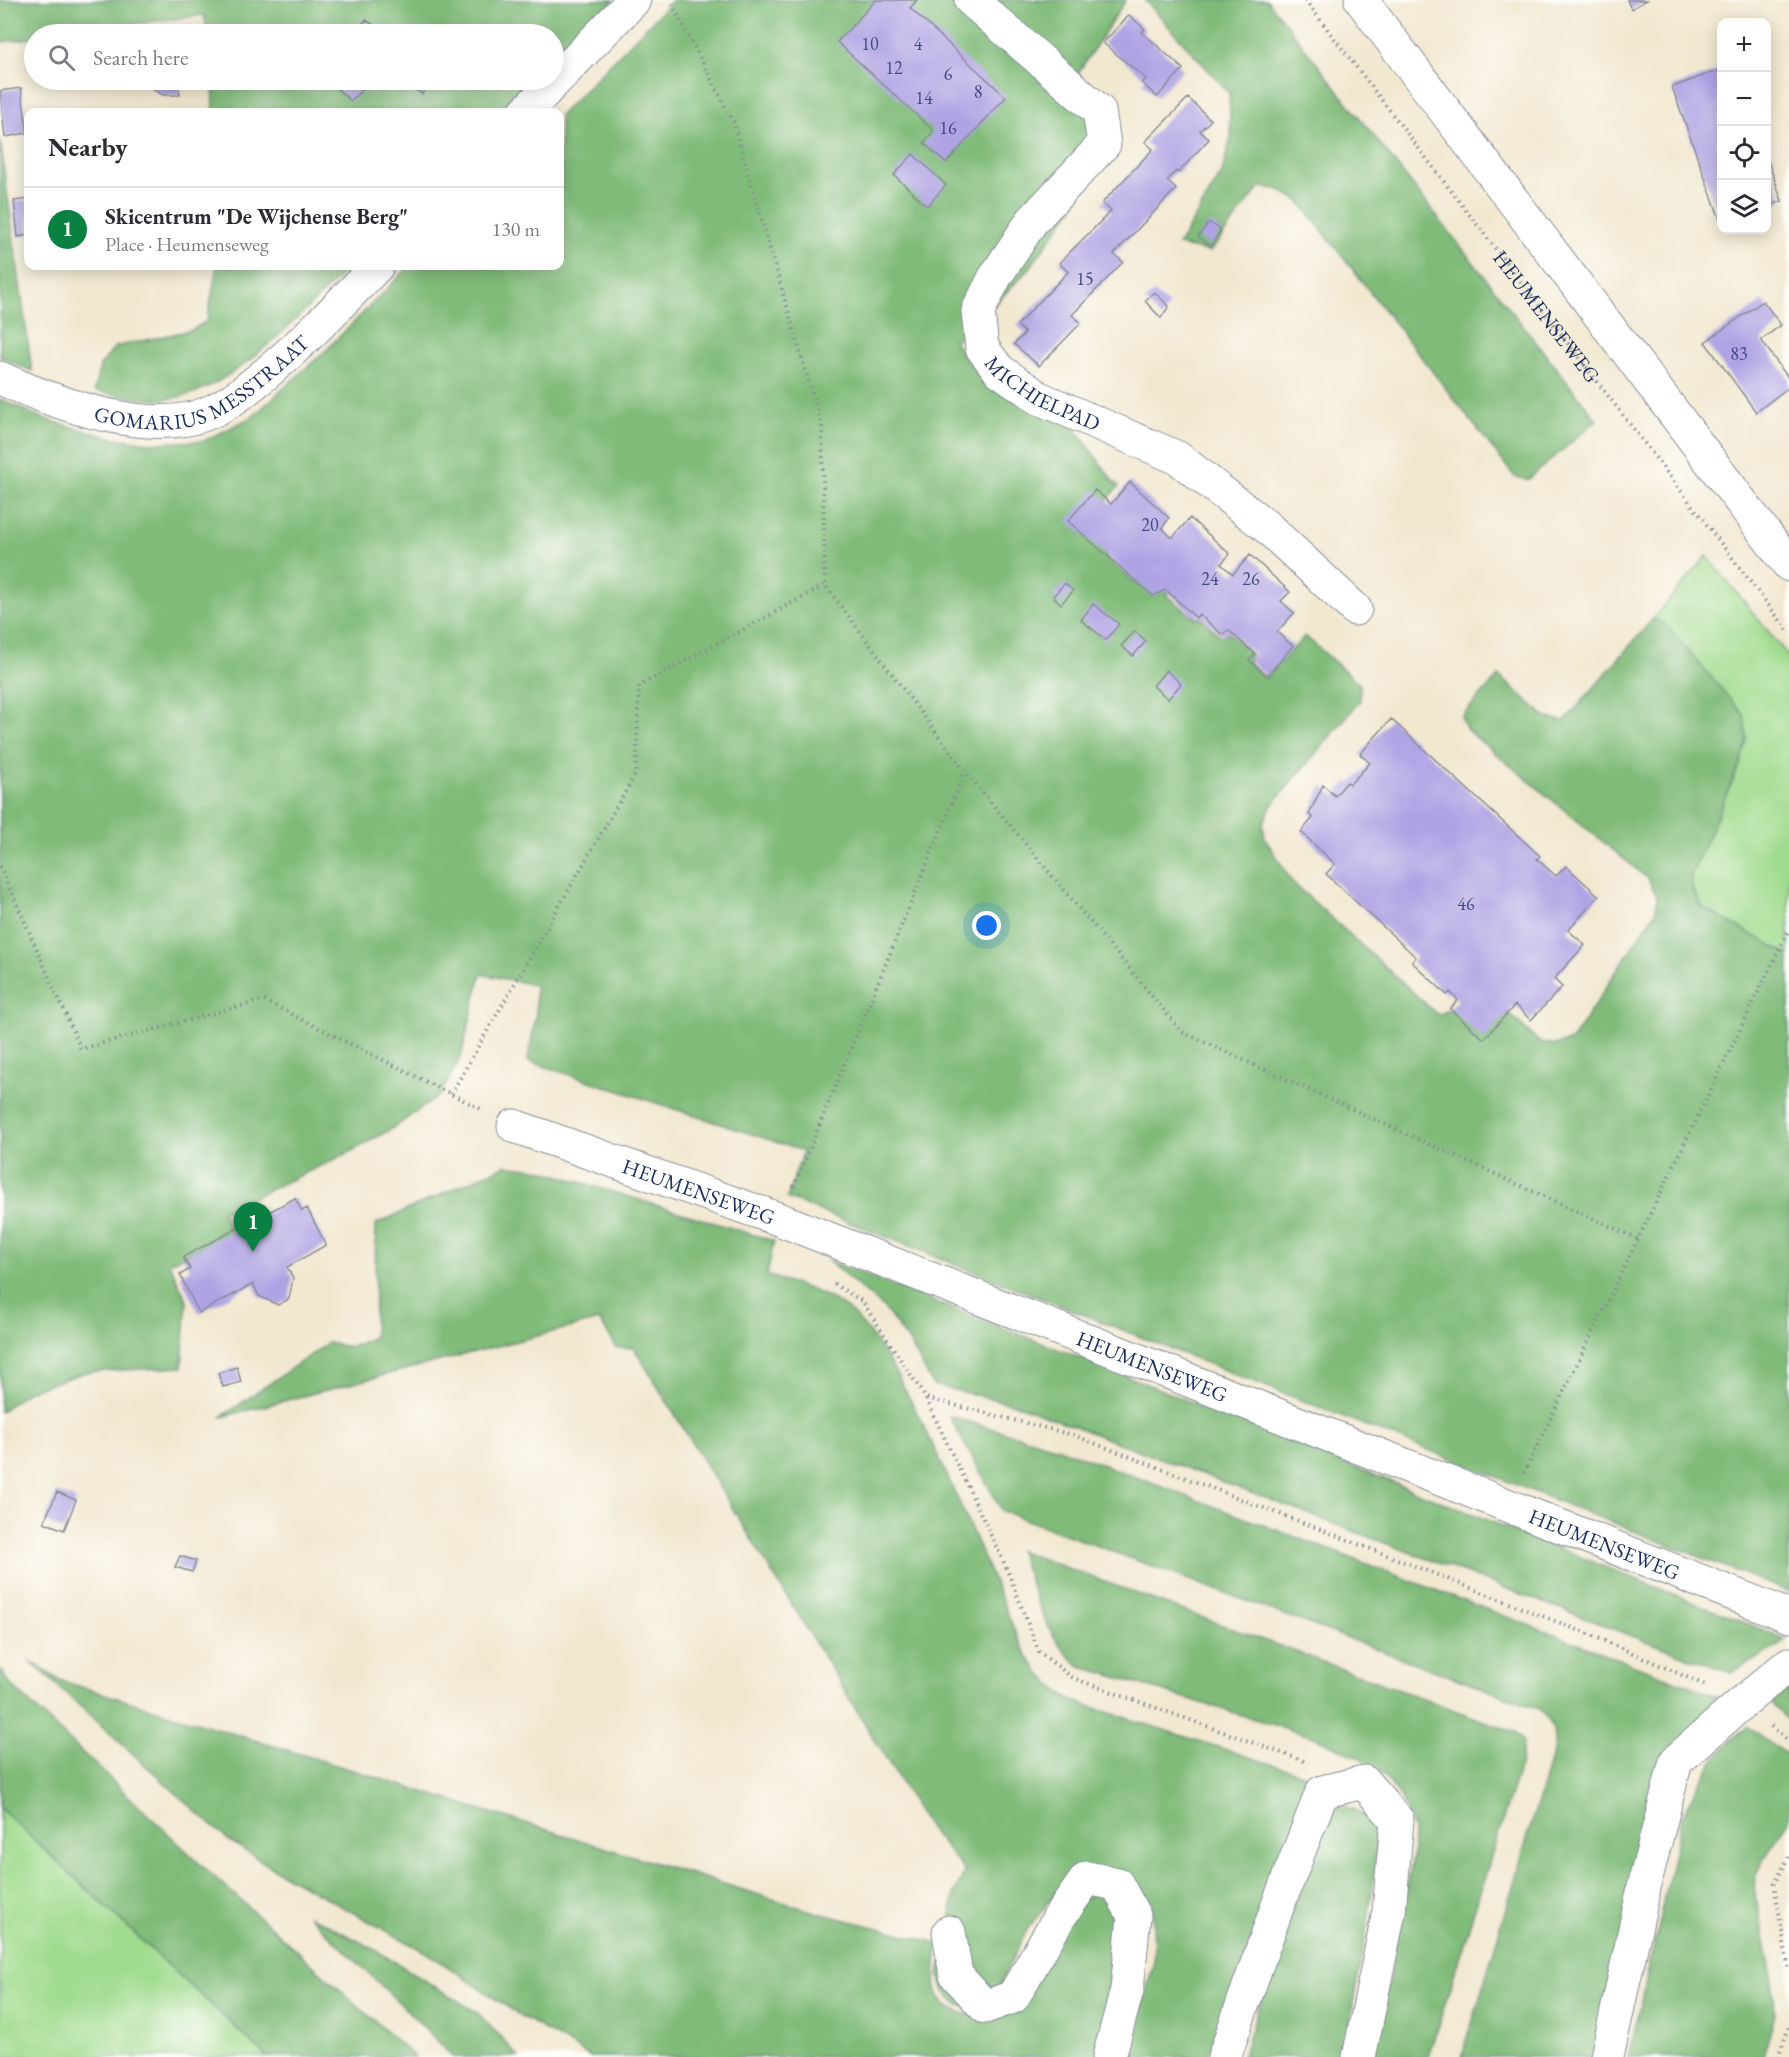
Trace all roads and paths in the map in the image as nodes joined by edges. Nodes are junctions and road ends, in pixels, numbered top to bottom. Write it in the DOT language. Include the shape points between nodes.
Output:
graph roads {
  1 [pos="634,0"];
  2 [pos="670,0"];
  3 [pos="971,0"];
  4 [pos="1305,0"];
  5 [pos="1361,0"];
  6 [pos="564,72"];
  7 [pos="546,90"];
  8 [pos="529,108"];
  9 [pos="372,270"];
  10 [pos="0,378"];
  11 [pos="1789,565"];
  12 [pos="825,585"];
  13 [pos="1355,609"];
  14 [pos="1789,632"];
  15 [pos="0,866"];
  16 [pos="1789,929"];
  17 [pos="451,1094"];
  18 [pos="514,1126"];
  19 [pos="1638,1239"];
  20 [pos="926,1398"];
  21 [pos="1508,1506"];
  22 [pos="1789,1616"];
  23 [pos="1789,1664"];
  24 [pos="1309,1762"];
  25 [pos="1789,1857"];
  26 [pos="949,1932"];
  27 [pos="1789,1971"];
  28 [pos="1789,2027"];
  29 [pos="1109,2057"];
  30 [pos="1224,2057"];
  31 [pos="1359,2057"];
  32 [pos="1607,2057"];
  33 [pos="1778,2057"];
  1 -- 6 [label="street"];
  2 -- 12 [label="path" via="733,121 822,427"];
  3 -- 13 [label="street, MICHIELPAD" via="1099,111 1104,144 1032,221 995,277 978,311 982,348 999,370 1039,398 1178,458 1267,527"];
  4 -- 14 [label="path, HEUMENSEWEG"];
  5 -- 11 [label="street, HEUMENSEWEG"];
  7 -- 8 [label="street"];
  9 -- 10 [label="street, GOMARIUS MESSTRAAT" via="300,344 247,390 209,413 178,421 142,421 101,414 38,395"];
  12 -- 17 [label="path" via="639,686 636,773"];
  12 -- 19 [label="path" via="965,771 1182,1032"];
  15 -- 17 [label="path" via="81,1049 263,1000"];
  16 -- 19 [label="path"];
  17 -- 18 [label="path"];
  18 -- 21 [label="street, HEUMENSEWEG" via="781,1220"];
  19 -- 21 [label="path"];
  20 -- 24 [label="path" via="1006,1567 1039,1652 1073,1678"];
  21 -- 22 [label="street, HEUMENSEWEG"];
  23 -- 32 [label="street" via="1676,1761"];
  25 -- 27 [label="path" via="1774,1884"];
  26 -- 29 [label="street" via="956,1975 985,2007 1013,1997 1087,1878 1117,1884 1134,1916 1127,1990"];
  28 -- 33 [label="path"];
  30 -- 31 [label="street" via="1322,1792 1364,1782 1397,1820 1389,1912"];
}
